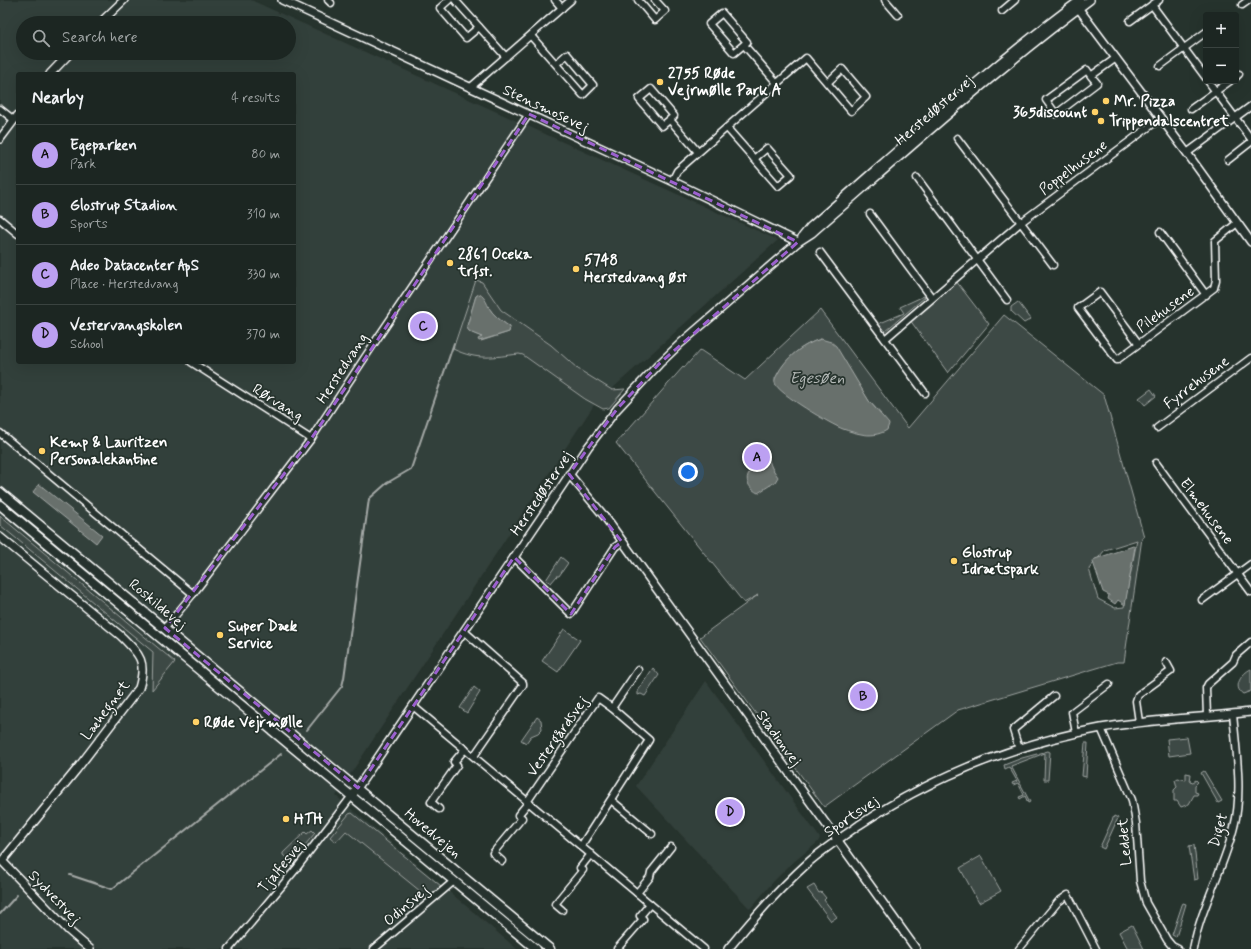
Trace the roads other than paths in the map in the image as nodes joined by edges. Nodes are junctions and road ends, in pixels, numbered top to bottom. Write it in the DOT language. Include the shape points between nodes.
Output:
graph roads {
  1 [pos="124,0"];
  2 [pos="282,0"];
  3 [pos="449,0"];
  4 [pos="455,0"];
  5 [pos="556,0"];
  6 [pos="572,0"];
  7 [pos="638,0"];
  8 [pos="655,0"];
  9 [pos="885,0"];
  10 [pos="1015,0"];
  11 [pos="1090,0"];
  12 [pos="1159,0"];
  13 [pos="1249,0"];
  14 [pos="1077,3"];
  15 [pos="1242,4"];
  16 [pos="1152,5"];
  17 [pos="562,8"];
  18 [pos="1002,11"];
  19 [pos="898,15"];
  20 [pos="107,16"];
  21 [pos="1130,21"];
  22 [pos="479,27"];
  23 [pos="1203,34"];
  24 [pos="531,36"];
  25 [pos="744,45"];
  26 [pos="1184,48"];
  27 [pos="506,57"];
  28 [pos="63,60"];
  29 [pos="1113,60"];
  30 [pos="556,64"];
  31 [pos="1160,66"];
  32 [pos="52,72"];
  33 [pos="1203,74"];
  34 [pos="1091,76"];
  35 [pos="777,83"];
  36 [pos="827,83"];
  37 [pos="1210,84"];
  38 [pos="1226,84"];
  39 [pos="471,88"];
  40 [pos="1216,91"];
  41 [pos="1251,106"];
  42 [pos="0,109"];
  43 [pos="1191,109"];
  44 [pos="529,114"];
  45 [pos="16,118"];
  46 [pos="1235,118"];
  47 [pos="670,120"];
  48 [pos="1158,120"];
  49 [pos="727,128"];
  50 [pos="957,138"];
  51 [pos="0,139"];
  52 [pos="1251,139"];
  53 [pos="1251,142"];
  54 [pos="698,152"];
  55 [pos="1187,153"];
  56 [pos="754,159"];
  57 [pos="1228,160"];
  58 [pos="917,178"];
  59 [pos="672,181"];
  60 [pos="870,214"];
  61 [pos="0,219"];
  62 [pos="1020,223"];
  63 [pos="1234,225"];
  64 [pos="16,232"];
  65 [pos="1160,232"];
  66 [pos="798,242"];
  67 [pos="1251,242"];
  68 [pos="820,252"];
  69 [pos="978,259"];
  70 [pos="1053,265"];
  71 [pos="1206,295"];
  72 [pos="932,298"];
  73 [pos="1007,300"];
  74 [pos="885,339"];
  75 [pos="1139,344"];
  76 [pos="1251,358"];
  77 [pos="193,364"];
  78 [pos="925,393"];
  79 [pos="1156,428"];
  80 [pos="0,433"];
  81 [pos="311,439"];
  82 [pos="1156,463"];
  83 [pos="569,474"];
  84 [pos="0,492"];
  85 [pos="0,504"];
  86 [pos="0,537"];
  87 [pos="622,542"];
  88 [pos="514,557"];
  89 [pos="1251,564"];
  90 [pos="1238,574"];
  91 [pos="1251,592"];
  92 [pos="193,594"];
  93 [pos="1202,600"];
  94 [pos="165,628"];
  95 [pos="464,632"];
  96 [pos="1251,642"];
  97 [pos="1166,662"];
  98 [pos="638,670"];
  99 [pos="1108,684"];
  100 [pos="1054,696"];
  101 [pos="413,706"];
  102 [pos="612,708"];
  103 [pos="1251,712"];
  104 [pos="1234,714"];
  105 [pos="1207,716"];
  106 [pos="1139,722"];
  107 [pos="1101,728"];
  108 [pos="1076,733"];
  109 [pos="298,739"];
  110 [pos="291,746"];
  111 [pos="465,749"];
  112 [pos="1019,749"];
  113 [pos="474,756"];
  114 [pos="358,788"];
  115 [pos="351,797"];
  116 [pos="611,800"];
  117 [pos="528,802"];
  118 [pos="439,808"];
  119 [pos="652,834"];
  120 [pos="837,840"];
  121 [pos="580,846"];
  122 [pos="671,847"];
  123 [pos="591,854"];
  124 [pos="502,861"];
  125 [pos="1,863"];
  126 [pos="454,881"];
  127 [pos="637,893"];
  128 [pos="650,904"];
  129 [pos="562,910"];
  130 [pos="90,949"];
  131 [pos="229,949"];
  132 [pos="374,949"];
  133 [pos="536,949"];
  134 [pos="550,949"];
  135 [pos="617,949"];
  136 [pos="704,949"];
  137 [pos="728,949"];
  138 [pos="916,949"];
  139 [pos="1019,949"];
  140 [pos="1096,949"];
  141 [pos="1178,949"];
  142 [pos="1193,949"];
  1 -- 20 [label="street"];
  2 -- 39 [label="street, Stensmosevej"];
  3 -- 22 [label="street" via="440,8 466,38"];
  4 -- 22 [label="street"];
  5 -- 17 [label="street"];
  6 -- 17 [label="street"];
  7 -- 8 [label="street" via="655,20 665,11"];
  9 -- 19 [label="street"];
  10 -- 18 [label="street"];
  11 -- 14 [label="street, Herstedøstervej"];
  12 -- 16 [label="street"];
  13 -- 15 [label="street"];
  14 -- 29 [label="street"];
  14 -- 66 [label="street, Herstedøstervej" via="812,233"];
  16 -- 21 [label="street"];
  16 -- 26 [label="street"];
  17 -- 24 [label="street"];
  22 -- 27 [label="street"];
  23 -- 26 [label="street"];
  24 -- 27 [label="street"];
  24 -- 30 [label="street"];
  25 -- 25 [label="street" via="747,42 722,13 709,24 734,53"];
  25 -- 35 [label="street"];
  26 -- 31 [label="street"];
  26 -- 33 [label="street"];
  27 -- 39 [label="street"];
  28 -- 32 [label="street"];
  29 -- 34 [label="street"];
  29 -- 48 [label="street"];
  30 -- 30 [label="street" via="583,95 593,85 567,54"];
  34 -- 34 [label="street" via="1087,70 1046,100 1056,114 1097,83"];
  35 -- 36 [label="street" via="806,58"];
  35 -- 49 [label="street"];
  36 -- 36 [label="street" via="851,111 866,97 842,69"];
  37 -- 40 [label="street"];
  38 -- 40 [label="street"];
  39 -- 44 [label="street, Stensmosevej"];
  40 -- 43 [label="street"];
  40 -- 46 [label="street"];
  41 -- 46 [label="street"];
  42 -- 45 [label="street"];
  44 -- 59 [label="street, Stensmosevej"];
  44 -- 81 [label="street, Herstedvang"];
  45 -- 51 [label="street"];
  46 -- 52 [label="street"];
  46 -- 55 [label="street"];
  47 -- 47 [label="street" via="674,116 651,89 639,100 662,126"];
  47 -- 54 [label="street"];
  48 -- 55 [label="street"];
  48 -- 62 [label="street, Poppelhusene"];
  49 -- 54 [label="street"];
  49 -- 56 [label="street"];
  50 -- 62 [label="street"];
  53 -- 57 [label="street"];
  54 -- 59 [label="street" via="677,171"];
  55 -- 63 [label="street"];
  56 -- 56 [label="street" via="778,186 791,175 767,148"];
  58 -- 69 [label="street"];
  59 -- 66 [label="street, Stensmosevej"];
  60 -- 72 [label="street"];
  61 -- 64 [label="street"];
  62 -- 69 [label="street, Poppelhusene"];
  62 -- 70 [label="street"];
  63 -- 67 [label="street"];
  63 -- 71 [label="street, Pilehusene" via="1216,239 1215,284"];
  65 -- 71 [label="street, Pilehusene"];
  66 -- 83 [label="street, Herstedøstervej" via="659,364 617,409"];
  68 -- 74 [label="street"];
  69 -- 72 [label="street, Poppelhusene"];
  69 -- 73 [label="street"];
  71 -- 75 [label="street, Pilehusene"];
  72 -- 74 [label="street, Poppelhusene"];
  74 -- 78 [label="street"];
  75 -- 75 [label="street, Pilehusene" via="1100,292 1078,308 1117,360"];
  76 -- 79 [label="street, Fyrrehusene"];
  77 -- 81 [label="street, Rørvang"];
  80 -- 92 [label="street, Roskildevej"];
  81 -- 92 [label="street, Herstedvang"];
  82 -- 90 [label="street, Elmehusene"];
  83 -- 87 [label="street, Stadionvej"];
  83 -- 88 [label="street, Herstedøstervej"];
  84 -- 94 [label="main road, Roskildevej"];
  85 -- 110 [label="main road, Roskildevej"];
  86 -- 125 [label="street, Læhegnet" via="129,643 141,660 143,675 133,697"];
  87 -- 88 [label="street" via="615,547 571,614"];
  87 -- 120 [label="street, Stadionvej"];
  88 -- 95 [label="street, Herstedøstervej"];
  89 -- 90 [label="street"];
  90 -- 91 [label="street, Elmehusene"];
  90 -- 93 [label="street"];
  92 -- 94 [label="street, Herstedvang"];
  94 -- 109 [label="main road, Roskildevej"];
  95 -- 101 [label="street, Herstedøstervej"];
  95 -- 113 [label="street" via="523,683"];
  96 -- 105 [label="street" via="1236,655 1232,664 1208,684"];
  97 -- 106 [label="street" via="1171,671 1138,696 1136,701"];
  98 -- 102 [label="street"];
  99 -- 108 [label="street" via="1072,712"];
  100 -- 112 [label="street" via="1013,730"];
  101 -- 111 [label="street, Vestergårdsvej"];
  101 -- 114 [label="street, Herstedøstervej"];
  102 -- 116 [label="street, Vestergårdsvej" via="649,740"];
  102 -- 117 [label="street, Vestergårdsvej" via="598,698"];
  103 -- 104 [label="street, Sportsvej"];
  104 -- 105 [label="street, Sportsvej"];
  104 -- 142 [label="street, Diget" via="1238,786 1236,817"];
  105 -- 106 [label="street, Sportsvej"];
  106 -- 107 [label="street, Sportsvej"];
  107 -- 108 [label="street, Sportsvej"];
  107 -- 141 [label="street, Leddet" via="1132,800 1144,898 1167,940"];
  108 -- 112 [label="street, Sportsvej"];
  109 -- 114 [label="main road, Hovedvejen"];
  110 -- 115 [label="main road, Hovedvejen"];
  111 -- 113 [label="street, Vestergårdsvej"];
  111 -- 118 [label="street" via="454,762 457,765 432,802"];
  112 -- 120 [label="street, Sportsvej" via="995,756 931,784 881,811"];
  113 -- 117 [label="street, Vestergårdsvej"];
  114 -- 115 [label="street, Herstedøstervej"];
  114 -- 134 [label="main road, Hovedvejen"];
  115 -- 126 [label="main road, Hovedvejen"];
  115 -- 131 [label="street, Tjalfesvej" via="296,869"];
  116 -- 119 [label="street"];
  116 -- 121 [label="street, Vestergårdsvej"];
  117 -- 121 [label="street, Vestergårdsvej"];
  117 -- 124 [label="street, Vestergårdsvej" via="518,815 522,818 493,853"];
  120 -- 137 [label="street, Sportsvej" via="790,881 757,914"];
  120 -- 138 [label="street, Stadionvej"];
  121 -- 123 [label="street, Vestergårdsvej"];
  122 -- 127 [label="street"];
  123 -- 127 [label="street, Vestergårdsvej"];
  123 -- 129 [label="street" via="580,868 583,870 555,904"];
  125 -- 130 [label="street, Sydvestvej"];
  126 -- 132 [label="street, Odinsvej"];
  126 -- 133 [label="main road, Hovedvejen"];
  127 -- 128 [label="street, Vestergårdsvej"];
  128 -- 135 [label="street" via="640,916 643,919"];
  128 -- 136 [label="street, Vestergårdsvej"];
  139 -- 140 [label="street" via="1058,902 1068,896"];
}
